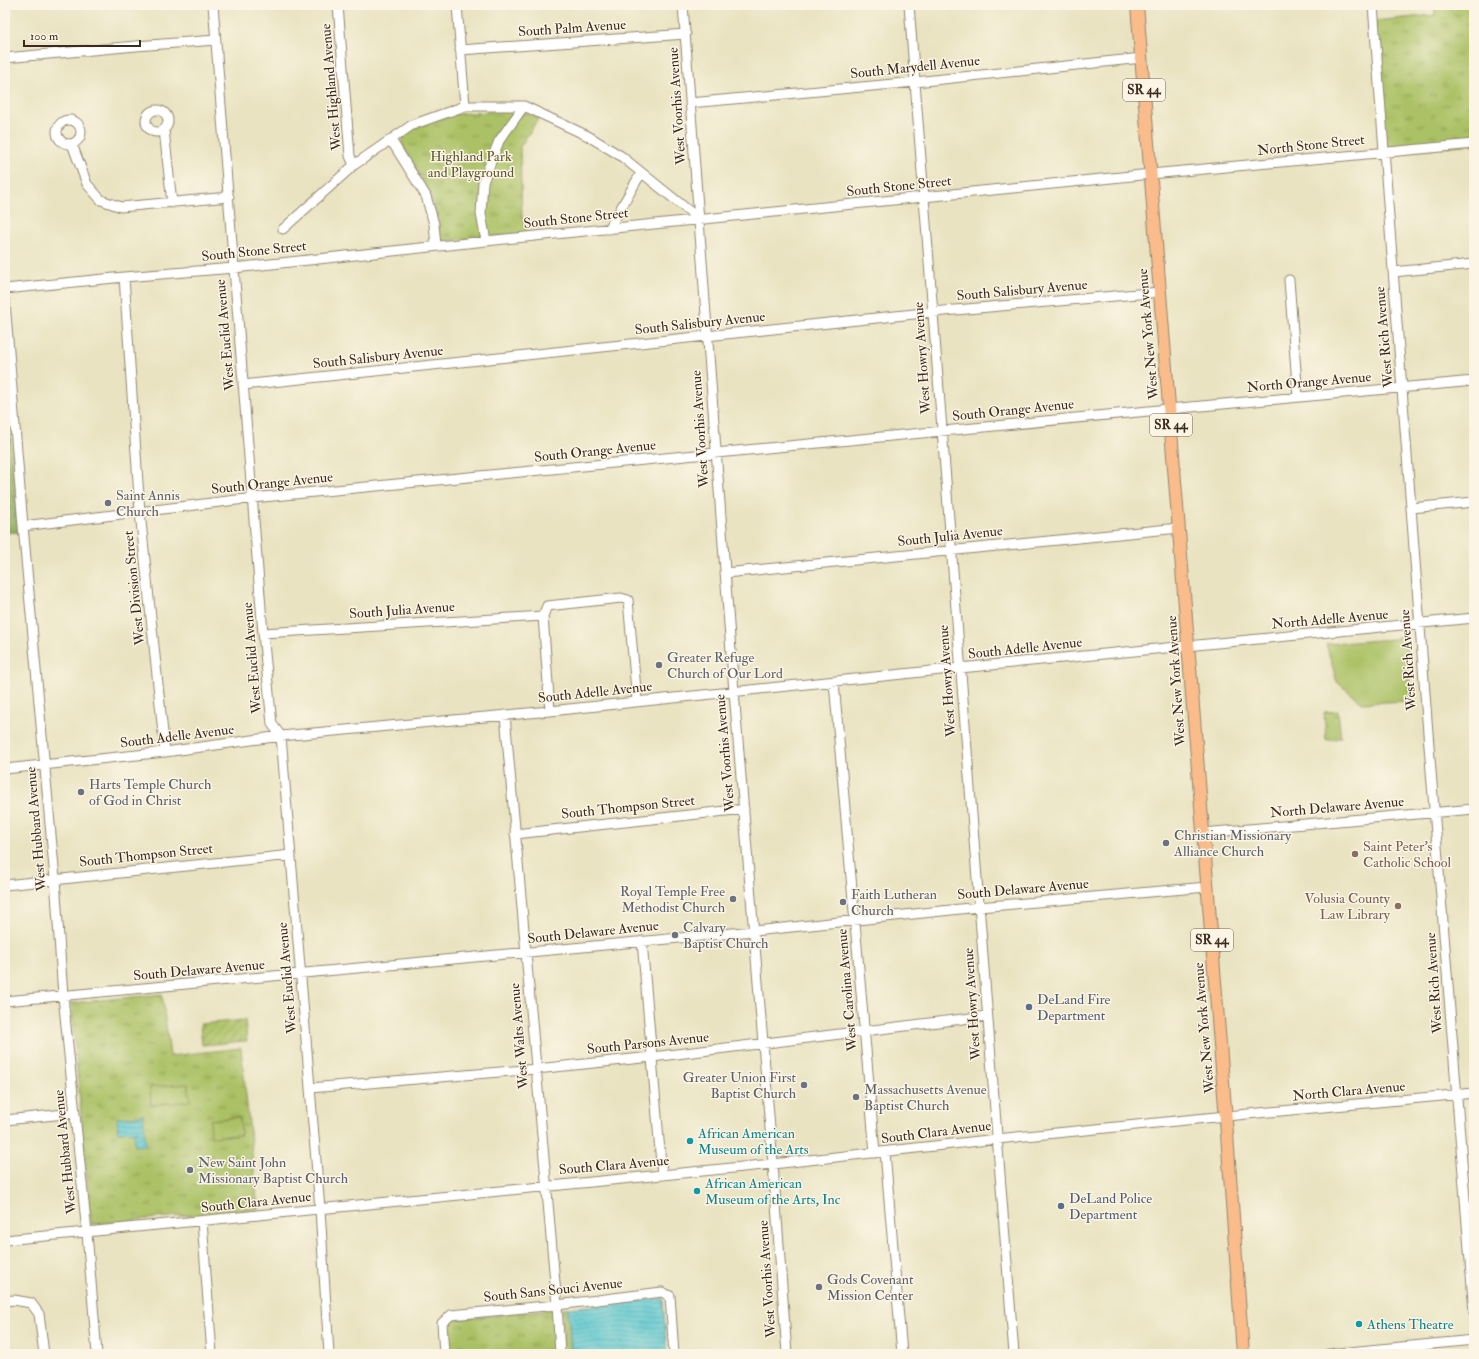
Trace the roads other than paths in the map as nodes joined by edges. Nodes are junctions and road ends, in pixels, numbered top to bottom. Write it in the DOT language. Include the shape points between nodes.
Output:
graph roads {
  1 [pos="214,5"];
  2 [pos="338,5"];
  3 [pos="457,5"];
  4 [pos="683,5"];
  5 [pos="909,5"];
  6 [pos="1137,5"];
  7 [pos="1373,5"];
  8 [pos="686,34"];
  9 [pos="216,40"];
  10 [pos="460,50"];
  11 [pos="5,58"];
  12 [pos="1142,58"];
  13 [pos="915,82"];
  14 [pos="690,102"];
  15 [pos="465,106"];
  16 [pos="524,106"];
  17 [pos="164,130"];
  18 [pos="391,140"];
  19 [pos="72,144"];
  20 [pos="1474,144"];
  21 [pos="1384,152"];
  22 [pos="354,165"];
  23 [pos="641,173"];
  24 [pos="1150,174"];
  25 [pos="229,197"];
  26 [pos="924,198"];
  27 [pos="172,203"];
  28 [pos="699,219"];
  29 [pos="283,229"];
  30 [pos="609,229"];
  31 [pos="486,241"];
  32 [pos="436,246"];
  33 [pos="1474,264"];
  34 [pos="234,268"];
  35 [pos="1393,272"];
  36 [pos="124,277"];
  37 [pos="1289,280"];
  38 [pos="5,290"];
  39 [pos="1160,292"];
  40 [pos="5,302"];
  41 [pos="933,312"];
  42 [pos="708,337"];
  43 [pos="1474,381"];
  44 [pos="243,385"];
  45 [pos="1402,387"];
  46 [pos="1298,397"];
  47 [pos="1170,409"];
  48 [pos="942,431"];
  49 [pos="716,453"];
  50 [pos="253,498"];
  51 [pos="1474,502"];
  52 [pos="1411,508"];
  53 [pos="140,512"];
  54 [pos="23,526"];
  55 [pos="1179,528"];
  56 [pos="951,550"];
  57 [pos="725,573"];
  58 [pos="543,616"];
  59 [pos="1474,618"];
  60 [pos="1420,624"];
  61 [pos="263,633"];
  62 [pos="1188,646"];
  63 [pos="960,668"];
  64 [pos="834,682"];
  65 [pos="734,692"];
  66 [pos="637,701"];
  67 [pos="550,711"];
  68 [pos="505,715"];
  69 [pos="281,736"];
  70 [pos="165,752"];
  71 [pos="44,765"];
  72 [pos="5,769"];
  73 [pos="744,809"];
  74 [pos="1474,809"];
  75 [pos="1434,813"];
  76 [pos="1203,833"];
  77 [pos="515,834"];
  78 [pos="291,855"];
  79 [pos="55,879"];
  80 [pos="5,885"];
  81 [pos="1207,887"];
  82 [pos="979,907"];
  83 [pos="855,920"];
  84 [pos="754,931"];
  85 [pos="642,941"];
  86 [pos="526,953"];
  87 [pos="301,974"];
  88 [pos="63,996"];
  89 [pos="5,1001"];
  90 [pos="987,1016"];
  91 [pos="864,1031"];
  92 [pos="763,1044"];
  93 [pos="652,1057"];
  94 [pos="536,1069"];
  95 [pos="310,1088"];
  96 [pos="1474,1093"];
  97 [pos="1456,1095"];
  98 [pos="75,1113"];
  99 [pos="1226,1116"];
  100 [pos="5,1120"];
  101 [pos="997,1139"];
  102 [pos="885,1152"];
  103 [pos="875,1153"];
  104 [pos="773,1164"];
  105 [pos="662,1175"];
  106 [pos="546,1186"];
  107 [pos="320,1210"];
  108 [pos="1470,1218"];
  109 [pos="202,1221"];
  110 [pos="87,1233"];
  111 [pos="5,1240"];
  112 [pos="10,1300"];
  113 [pos="557,1305"];
  114 [pos="1474,1312"];
  115 [pos="1474,1340"];
  116 [pos="1360,1353"];
  117 [pos="44,1354"];
  118 [pos="97,1354"];
  119 [pos="212,1354"];
  120 [pos="329,1354"];
  121 [pos="444,1354"];
  122 [pos="560,1354"];
  123 [pos="674,1354"];
  124 [pos="787,1354"];
  125 [pos="902,1354"];
  126 [pos="1014,1354"];
  127 [pos="1243,1354"];
  128 [pos="1328,1354"];
  1 -- 9 [label="street, West Euclid Avenue"];
  2 -- 22 [label="street, West Highland Avenue" via="350,156"];
  3 -- 10 [label="street"];
  4 -- 8 [label="street, West Voorhis Avenue"];
  5 -- 13 [label="street, West Howry Avenue"];
  6 -- 12 [label="main road, West New York Avenue / SR 44"];
  7 -- 21 [label="street, West Rich Avenue"];
  8 -- 10 [label="street, South Palm Avenue"];
  8 -- 14 [label="street, West Voorhis Avenue"];
  9 -- 11 [label="street"];
  9 -- 25 [label="street, West Euclid Avenue"];
  10 -- 15 [label="street"];
  12 -- 13 [label="street, South Marydell Avenue"];
  12 -- 24 [label="main road, West New York Avenue / SR 44"];
  13 -- 14 [label="street, South Marydell Avenue"];
  13 -- 26 [label="street, West Howry Avenue"];
  14 -- 28 [label="street, West Voorhis Avenue"];
  15 -- 16 [label="street"];
  15 -- 18 [label="street" via="412,126"];
  16 -- 23 [label="street" via="588,136 621,156"];
  16 -- 31 [label="street" via="498,141 483,182 481,214"];
  17 -- 27 [label="street"];
  18 -- 22 [label="street"];
  18 -- 32 [label="street" via="426,196 434,224"];
  19 -- 27 [label="street" via="87,184 101,200 120,207"];
  20 -- 21 [label="street, North Stone Street"];
  21 -- 24 [label="street, North Stone Street"];
  21 -- 35 [label="street, West Rich Avenue"];
  22 -- 29 [label="street"];
  23 -- 28 [label="street"];
  23 -- 30 [label="street"];
  24 -- 26 [label="street, South Stone Street"];
  24 -- 39 [label="main road, West New York Avenue / SR 44"];
  25 -- 27 [label="street"];
  25 -- 34 [label="street, West Euclid Avenue"];
  26 -- 28 [label="street, South Stone Street"];
  26 -- 41 [label="street, West Howry Avenue"];
  28 -- 30 [label="street, South Stone Street"];
  28 -- 42 [label="street, West Voorhis Avenue"];
  30 -- 31 [label="street, South Stone Street"];
  31 -- 32 [label="street, South Stone Street"];
  32 -- 34 [label="street, South Stone Street"];
  33 -- 35 [label="street"];
  34 -- 36 [label="street, South Stone Street"];
  34 -- 44 [label="street, West Euclid Avenue"];
  35 -- 45 [label="street, West Rich Avenue"];
  36 -- 38 [label="street, South Stone Street"];
  36 -- 53 [label="street, West Division Street"];
  37 -- 46 [label="street"];
  39 -- 41 [label="street, South Salisbury Avenue"];
  39 -- 47 [label="main road, West New York Avenue / SR 44"];
  40 -- 54 [label="street, West Hubbard Avenue"];
  41 -- 42 [label="street, South Salisbury Avenue"];
  41 -- 48 [label="street, West Howry Avenue"];
  42 -- 44 [label="street, South Salisbury Avenue"];
  42 -- 49 [label="street, West Voorhis Avenue"];
  43 -- 45 [label="street, North Orange Avenue"];
  44 -- 50 [label="street, West Euclid Avenue"];
  45 -- 46 [label="street, North Orange Avenue"];
  45 -- 52 [label="street, West Rich Avenue"];
  46 -- 47 [label="street, North Orange Avenue"];
  47 -- 48 [label="street, South Orange Avenue"];
  47 -- 55 [label="main road, West New York Avenue / SR 44"];
  48 -- 49 [label="street, South Orange Avenue"];
  48 -- 56 [label="street, West Howry Avenue"];
  49 -- 50 [label="street, South Orange Avenue"];
  49 -- 57 [label="street, West Voorhis Avenue"];
  50 -- 53 [label="street, South Orange Avenue"];
  50 -- 61 [label="street, West Euclid Avenue"];
  51 -- 52 [label="street"];
  52 -- 60 [label="street, West Rich Avenue"];
  53 -- 54 [label="street, South Orange Avenue"];
  53 -- 70 [label="street, West Division Street"];
  54 -- 71 [label="street, West Hubbard Avenue"];
  55 -- 56 [label="street, South Julia Avenue"];
  55 -- 62 [label="main road, West New York Avenue / SR 44"];
  56 -- 57 [label="street, South Julia Avenue"];
  56 -- 63 [label="street, West Howry Avenue"];
  57 -- 65 [label="street, West Voorhis Avenue"];
  58 -- 61 [label="street, South Julia Avenue"];
  58 -- 66 [label="street" via="547,606 621,598 628,600"];
  58 -- 67 [label="street"];
  59 -- 60 [label="street, North Adelle Avenue"];
  60 -- 62 [label="street, North Adelle Avenue"];
  60 -- 75 [label="street, West Rich Avenue"];
  61 -- 69 [label="street, West Euclid Avenue" via="272,724"];
  62 -- 63 [label="street, South Adelle Avenue"];
  62 -- 76 [label="main road, West New York Avenue / SR 44"];
  63 -- 64 [label="street, South Adelle Avenue"];
  63 -- 82 [label="street, West Howry Avenue"];
  64 -- 65 [label="street, South Adelle Avenue"];
  64 -- 83 [label="street, West Carolina Avenue"];
  65 -- 66 [label="street, South Adelle Avenue"];
  65 -- 73 [label="street, West Voorhis Avenue"];
  66 -- 67 [label="street, South Adelle Avenue"];
  67 -- 68 [label="street, South Adelle Avenue"];
  68 -- 69 [label="street, South Adelle Avenue"];
  68 -- 77 [label="street, West Walts Avenue"];
  69 -- 70 [label="street, South Adelle Avenue"];
  69 -- 78 [label="street, West Euclid Avenue"];
  70 -- 71 [label="street, South Adelle Avenue"];
  71 -- 72 [label="street, South Adelle Avenue"];
  71 -- 79 [label="street, West Hubbard Avenue"];
  73 -- 77 [label="street, South Thompson Street"];
  73 -- 84 [label="street, West Voorhis Avenue"];
  74 -- 75 [label="street, North Delaware Avenue"];
  75 -- 76 [label="street, North Delaware Avenue"];
  75 -- 97 [label="street, West Rich Avenue"];
  76 -- 81 [label="main road, West New York Avenue / SR 44"];
  77 -- 86 [label="street, West Walts Avenue"];
  78 -- 79 [label="street, South Thompson Street"];
  78 -- 87 [label="street, West Euclid Avenue"];
  79 -- 80 [label="street, South Thompson Street"];
  79 -- 88 [label="street, West Hubbard Avenue"];
  81 -- 82 [label="street, South Delaware Avenue"];
  81 -- 99 [label="main road, West New York Avenue / SR 44"];
  82 -- 83 [label="street, South Delaware Avenue"];
  82 -- 90 [label="street, West Howry Avenue"];
  83 -- 84 [label="street, South Delaware Avenue"];
  83 -- 91 [label="street, West Carolina Avenue"];
  84 -- 85 [label="street, South Delaware Avenue"];
  84 -- 92 [label="street, West Voorhis Avenue"];
  85 -- 86 [label="street, South Delaware Avenue"];
  85 -- 93 [label="street"];
  86 -- 87 [label="street, South Delaware Avenue"];
  86 -- 94 [label="street, West Walts Avenue"];
  87 -- 88 [label="street, South Delaware Avenue"];
  87 -- 95 [label="street, West Euclid Avenue"];
  88 -- 89 [label="street, South Delaware Avenue"];
  88 -- 98 [label="street, West Hubbard Avenue"];
  90 -- 91 [label="street, South Parsons Avenue"];
  90 -- 101 [label="street, West Howry Avenue"];
  91 -- 92 [label="street, South Parsons Avenue"];
  91 -- 103 [label="street, West Carolina Avenue"];
  92 -- 93 [label="street, South Parsons Avenue"];
  92 -- 104 [label="street, West Voorhis Avenue"];
  93 -- 94 [label="street, South Parsons Avenue"];
  93 -- 105 [label="street"];
  94 -- 95 [label="street, South Parsons Avenue"];
  94 -- 106 [label="street, West Walts Avenue"];
  95 -- 107 [label="street, West Euclid Avenue"];
  96 -- 97 [label="street, North Clara Avenue"];
  97 -- 99 [label="street, North Clara Avenue"];
  97 -- 108 [label="street, West Rich Avenue"];
  98 -- 100 [label="street"];
  98 -- 110 [label="street, West Hubbard Avenue"];
  99 -- 101 [label="street, South Clara Avenue"];
  99 -- 127 [label="main road, West New York Avenue / SR 44"];
  101 -- 102 [label="street, South Clara Avenue"];
  101 -- 126 [label="street, West Howry Avenue"];
  102 -- 103 [label="street, South Clara Avenue"];
  102 -- 125 [label="street"];
  103 -- 104 [label="street, South Clara Avenue"];
  104 -- 105 [label="street, South Clara Avenue"];
  104 -- 124 [label="street, West Voorhis Avenue"];
  105 -- 106 [label="street, South Clara Avenue"];
  106 -- 107 [label="street, South Clara Avenue"];
  106 -- 113 [label="street, West Walts Avenue"];
  107 -- 109 [label="street, South Clara Avenue"];
  107 -- 120 [label="street, West Euclid Avenue"];
  108 -- 114 [label="street, West Rich Avenue"];
  109 -- 110 [label="street, South Clara Avenue"];
  109 -- 119 [label="street"];
  110 -- 111 [label="street, South Clara Avenue"];
  110 -- 118 [label="street, West Hubbard Avenue"];
  112 -- 117 [label="street" via="31,1303 39,1314"];
  113 -- 121 [label="street, South Sans Souci Avenue" via="451,1315 442,1323"];
  113 -- 122 [label="street, West Walts Avenue"];
  113 -- 123 [label="street, South Sans Souci Avenue" via="662,1292 670,1296"];
  115 -- 116 [label="street"];
  116 -- 128 [label="street"];
}
